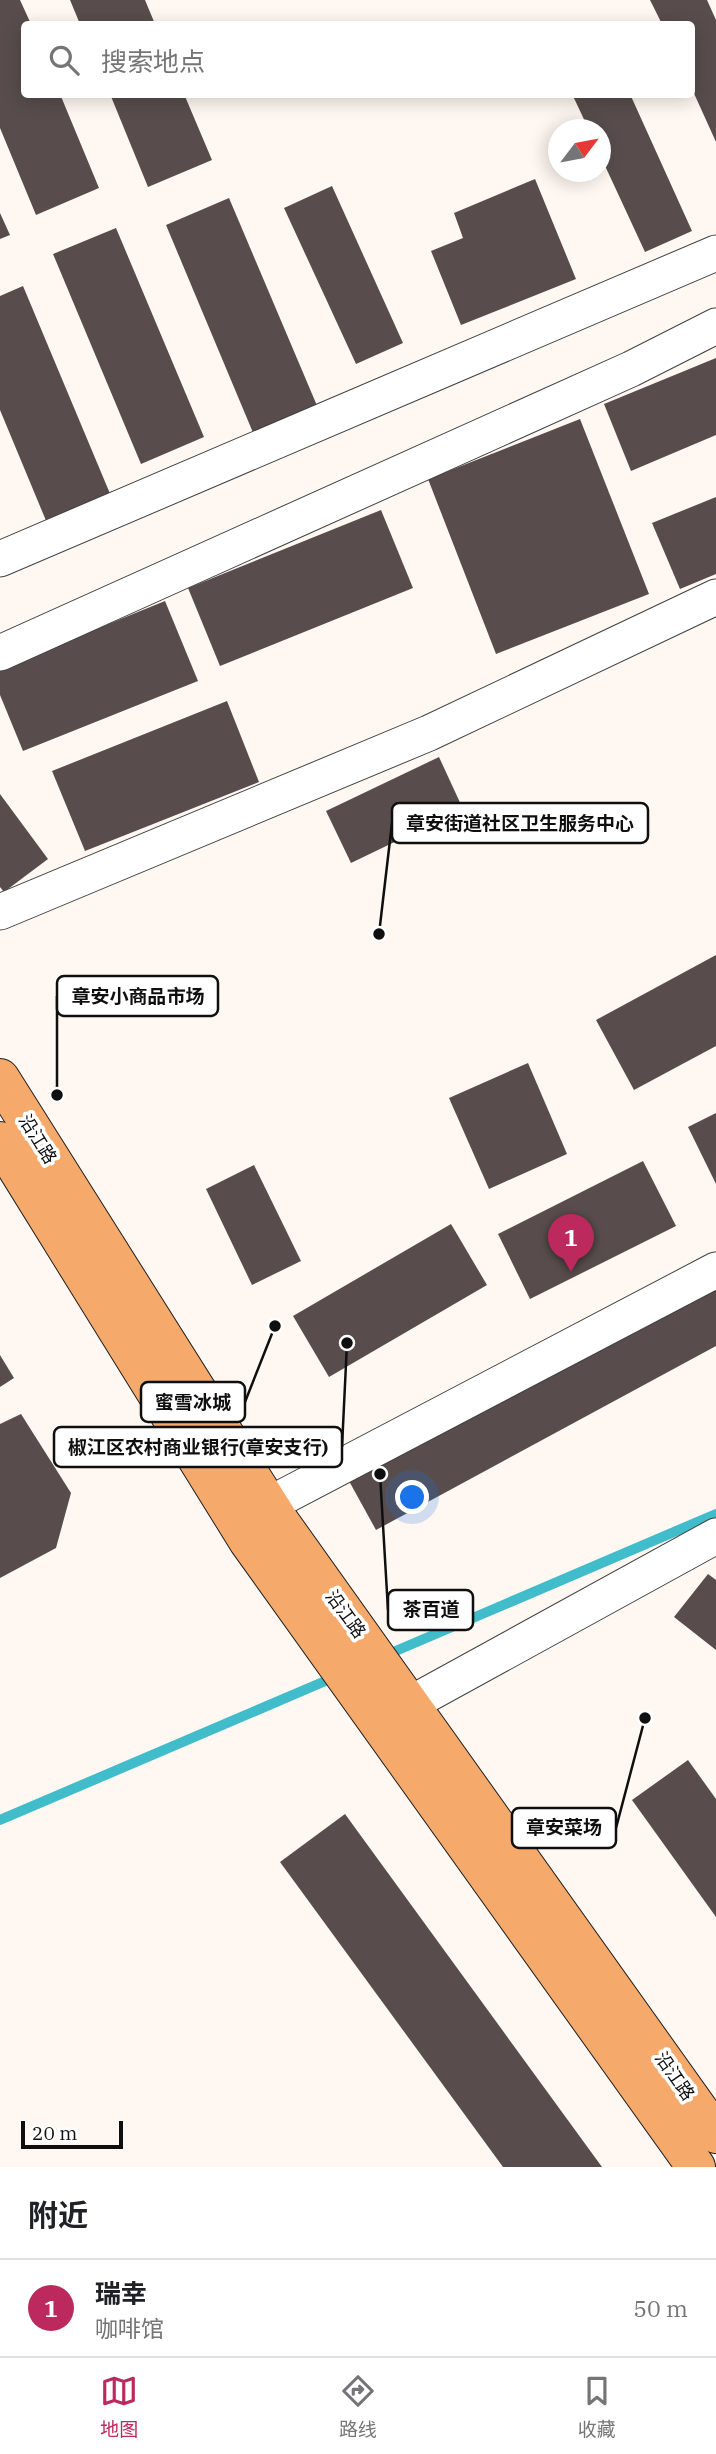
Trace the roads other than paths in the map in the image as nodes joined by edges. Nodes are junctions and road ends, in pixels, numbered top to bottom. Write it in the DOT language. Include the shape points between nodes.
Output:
graph roads {
  1 [pos="716,253"];
  2 [pos="716,326"];
  3 [pos="0,559"];
  4 [pos="716,597"];
  5 [pos="0,653"];
  6 [pos="0,912"];
  7 [pos="0,1078"];
  8 [pos="0,1140"];
  9 [pos="716,1270"];
  10 [pos="258,1522"];
  11 [pos="716,1536"];
  12 [pos="386,1691"];
  13 [pos="716,2134"];
  14 [pos="696,2167"];
  1 -- 3 [label="street"];
  2 -- 5 [label="street" via="619,375"];
  4 -- 6 [label="street" via="429,733"];
  7 -- 10 [label="main road, 沿江路"];
  8 -- 10 [label="main road, 沿江路"];
  9 -- 10 [label="street"];
  10 -- 12 [label="main road, 沿江路"];
  11 -- 12 [label="street"];
  12 -- 13 [label="main road, 沿江路"];
  12 -- 14 [label="main road, 沿江路"];
}
